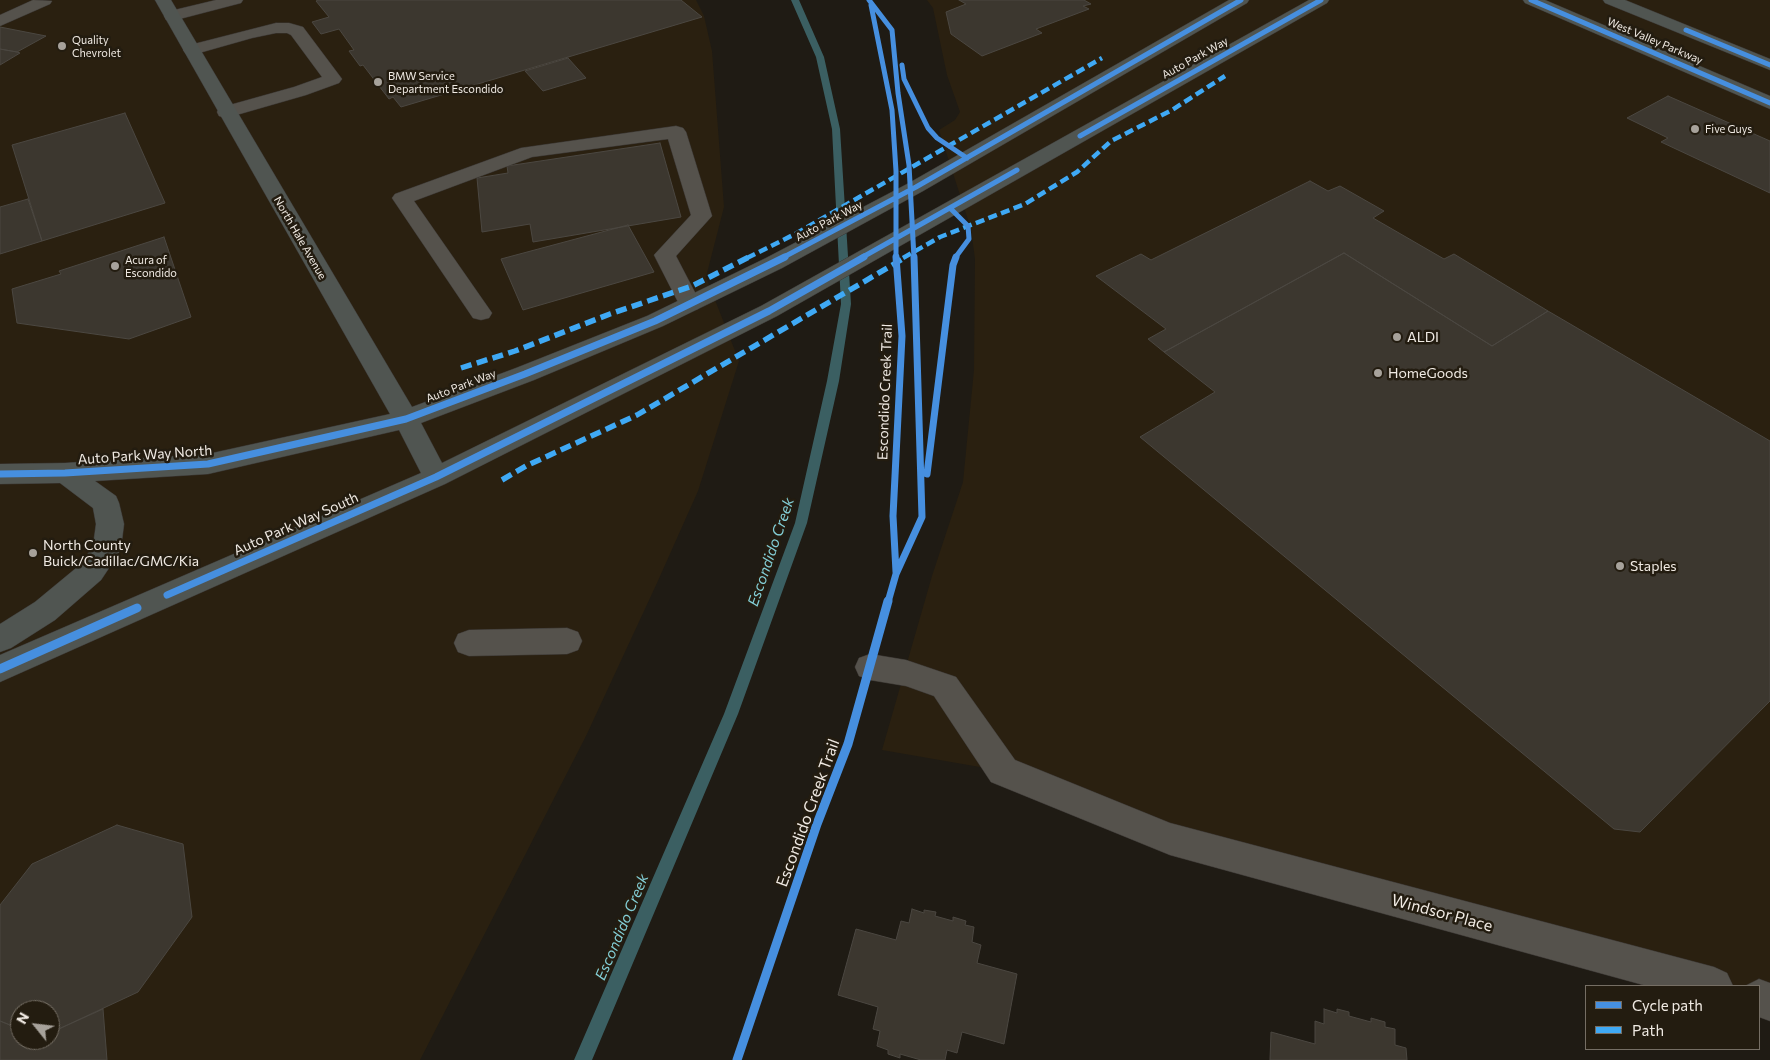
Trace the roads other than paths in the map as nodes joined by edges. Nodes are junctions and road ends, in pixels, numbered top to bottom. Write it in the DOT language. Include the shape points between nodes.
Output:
graph roads {
  1 [pos="163,0"];
  2 [pos="235,0"];
  3 [pos="1241,0"];
  4 [pos="1321,0"];
  5 [pos="1531,0"];
  6 [pos="1611,0"];
  7 [pos="44,1"];
  8 [pos="172,16"];
  9 [pos="0,21"];
  10 [pos="192,50"];
  11 [pos="1770,65"];
  12 [pos="300,91"];
  13 [pos="1770,103"];
  14 [pos="311,107"];
  15 [pos="1041,115"];
  16 [pos="239,121"];
  17 [pos="1017,170"];
  18 [pos="690,304"];
  19 [pos="481,313"];
  20 [pos="406,419"];
  21 [pos="65,473"];
  22 [pos="0,474"];
  23 [pos="436,477"];
  24 [pos="0,639"];
  25 [pos="568,641"];
  26 [pos="469,643"];
  27 [pos="870,667"];
  28 [pos="0,669"];
  29 [pos="1710,985"];
  1 -- 8 [label="main road, North Hale Avenue"];
  2 -- 8 [label="street"];
  3 -- 15 [label="main road, Auto Park Way"];
  4 -- 17 [label="main road, Auto Park Way"];
  5 -- 13 [label="main road, West Valley Parkway"];
  6 -- 11 [label="main road, West Valley Parkway"];
  7 -- 9 [label="street"];
  8 -- 10 [label="main road, North Hale Avenue"];
  10 -- 12 [label="street" via="276,28 297,31 333,78"];
  10 -- 16 [label="main road, North Hale Avenue"];
  12 -- 14 [label="street"];
  12 -- 16 [label="street"];
  15 -- 17 [label="main road" via="1046,124 1012,150 1008,158"];
  15 -- 18 [label="main road, Auto Park Way" via="916,187"];
  16 -- 20 [label="main road, North Hale Avenue"];
  17 -- 23 [label="main road, Auto Park Way" via="769,310"];
  18 -- 19 [label="street" via="665,255 702,216 676,132 528,152 402,198"];
  18 -- 20 [label="main road, Auto Park Way" via="620,336"];
  20 -- 21 [label="main road, Auto Park Way North" via="208,464"];
  20 -- 23 [label="main road, North Hale Avenue"];
  21 -- 22 [label="main road, Auto Park Way North"];
  21 -- 24 [label="main road" via="106,503 110,524 107,548 91,572 45,611"];
  23 -- 28 [label="main road, Auto Park Way South"];
  25 -- 26 [label="street"];
  27 -- 29 [label="street, Windsor Place" via="906,673 945,686 1003,771 1170,839"];
}
